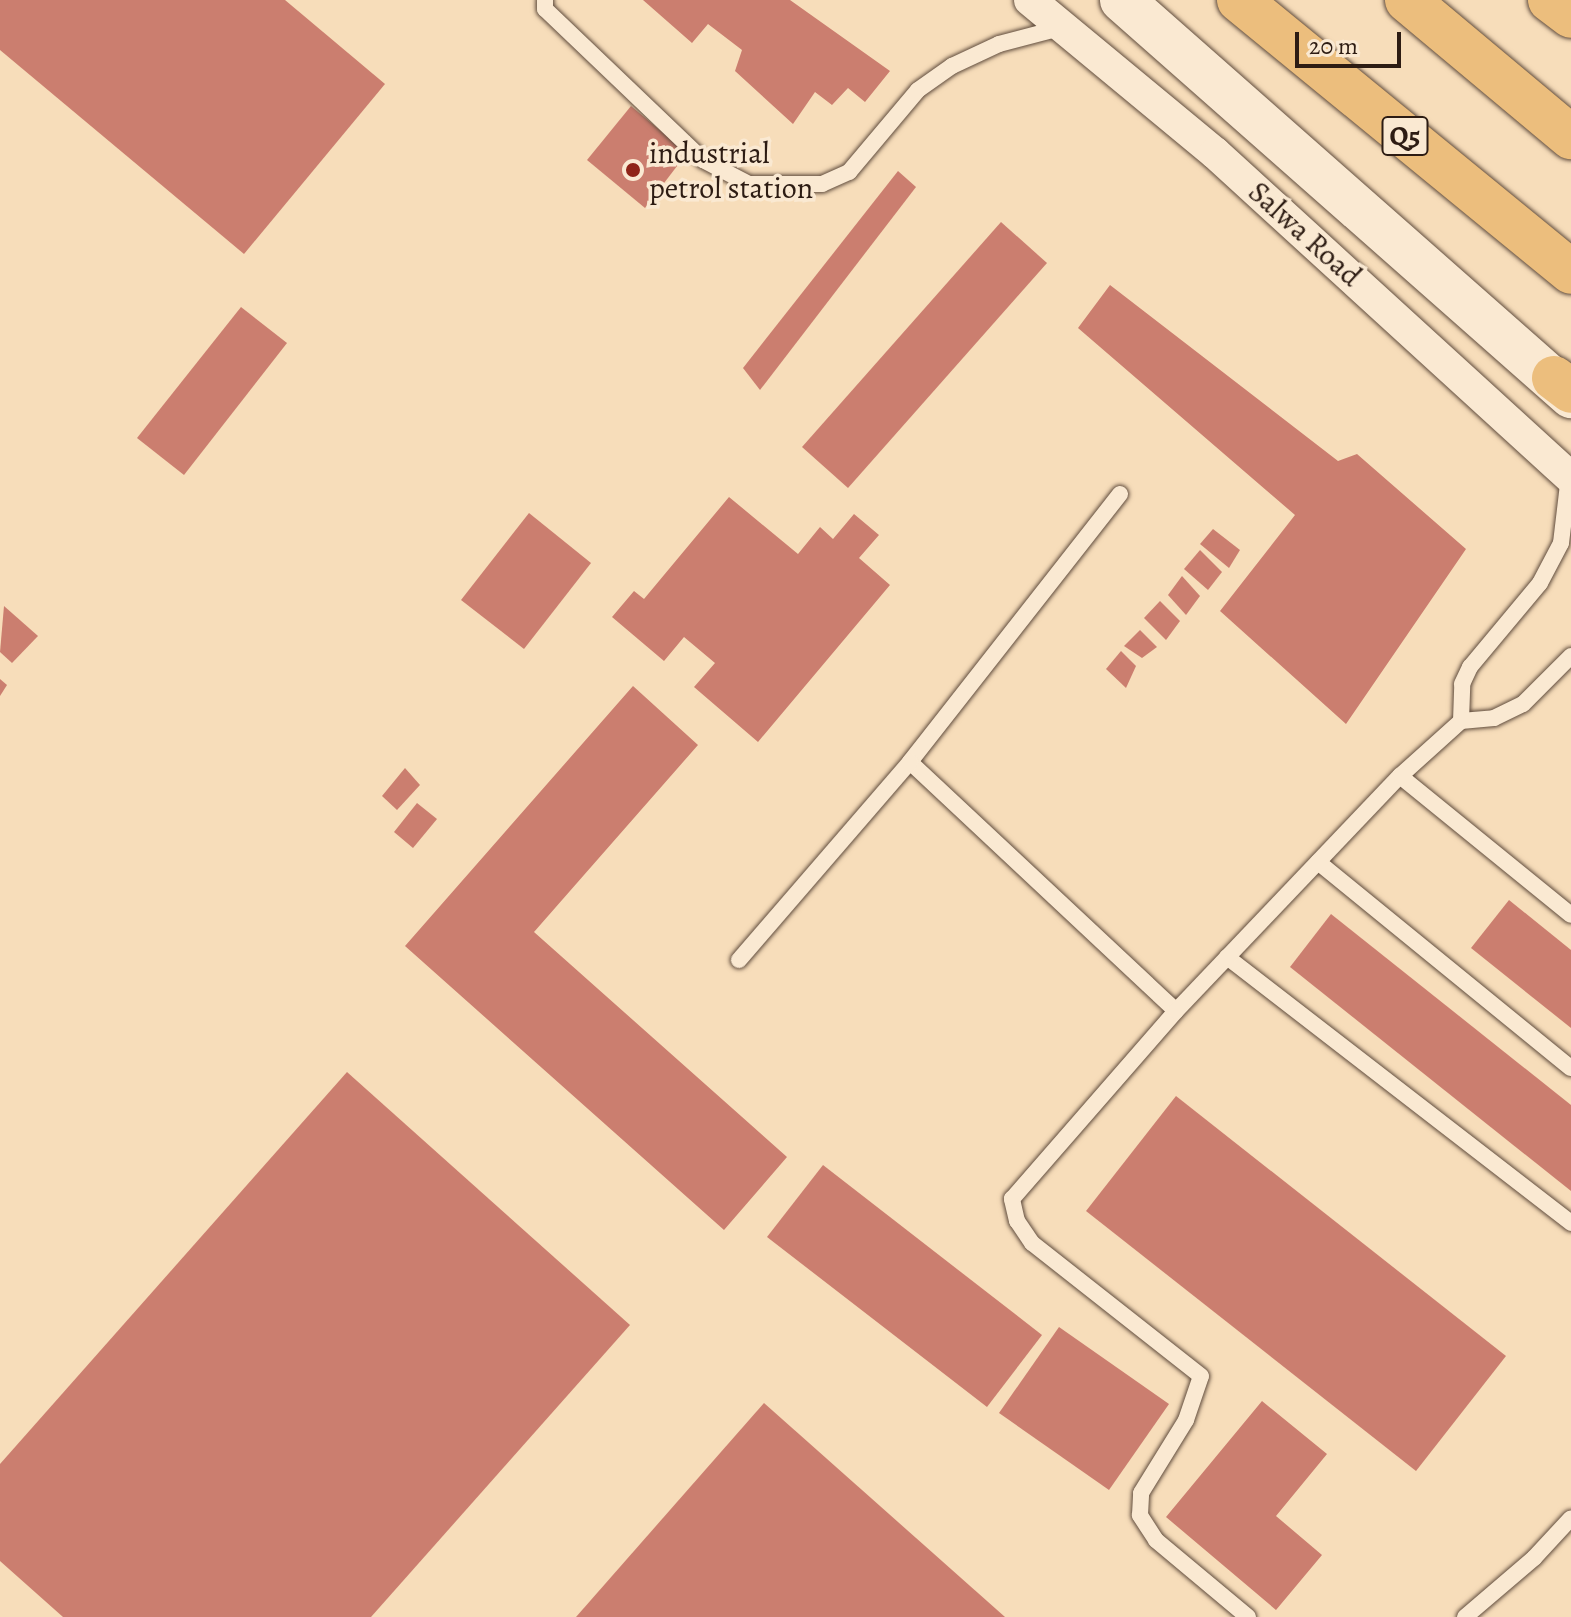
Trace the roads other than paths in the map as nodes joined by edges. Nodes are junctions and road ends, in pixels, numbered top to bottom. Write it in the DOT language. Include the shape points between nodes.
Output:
graph roads {
  1 [pos="545,0"];
  2 [pos="1030,0"];
  3 [pos="1122,0"];
  4 [pos="1239,0"];
  5 [pos="1407,0"];
  6 [pos="1553,0"];
  7 [pos="1571,15"];
  8 [pos="1065,27"];
  9 [pos="1571,137"];
  10 [pos="1571,272"];
  11 [pos="1565,389"];
  12 [pos="1570,477"];
  13 [pos="1120,494"];
  14 [pos="1571,656"];
  15 [pos="1461,721"];
  16 [pos="910,762"];
  17 [pos="1400,776"];
  18 [pos="1318,862"];
  19 [pos="1571,915"];
  20 [pos="1227,957"];
  21 [pos="739,960"];
  22 [pos="1176,1011"];
  23 [pos="1571,1068"];
  24 [pos="1571,1223"];
  25 [pos="1571,1518"];
  26 [pos="1248,1617"];
  27 [pos="1465,1617"];
  1 -- 8 [label="lane" via="545,9 703,160 749,184 822,184 849,172 918,90 952,66 999,44"];
  2 -- 8 [label="street, Salwa Road"];
  3 -- 11 [label="main road, Salwa Road"];
  4 -- 10 [label="highway, Q5"];
  5 -- 9 [label="highway"];
  6 -- 7 [label="highway"];
  8 -- 12 [label="street, Salwa Road" via="1215,153"];
  12 -- 15 [label="lane" via="1567,521 1552,564 1470,667 1462,684"];
  13 -- 16 [label="lane"];
  14 -- 15 [label="lane" via="1509,713"];
  15 -- 17 [label="lane"];
  16 -- 21 [label="lane"];
  16 -- 22 [label="lane"];
  17 -- 18 [label="lane"];
  17 -- 19 [label="lane"];
  18 -- 20 [label="lane"];
  18 -- 23 [label="lane"];
  20 -- 22 [label="lane"];
  20 -- 24 [label="lane"];
  22 -- 26 [label="lane" via="1012,1199 1017,1221 1032,1243 1201,1376 1186,1420 1141,1493 1140,1515 1156,1540"];
  25 -- 27 [label="lane"];
}
